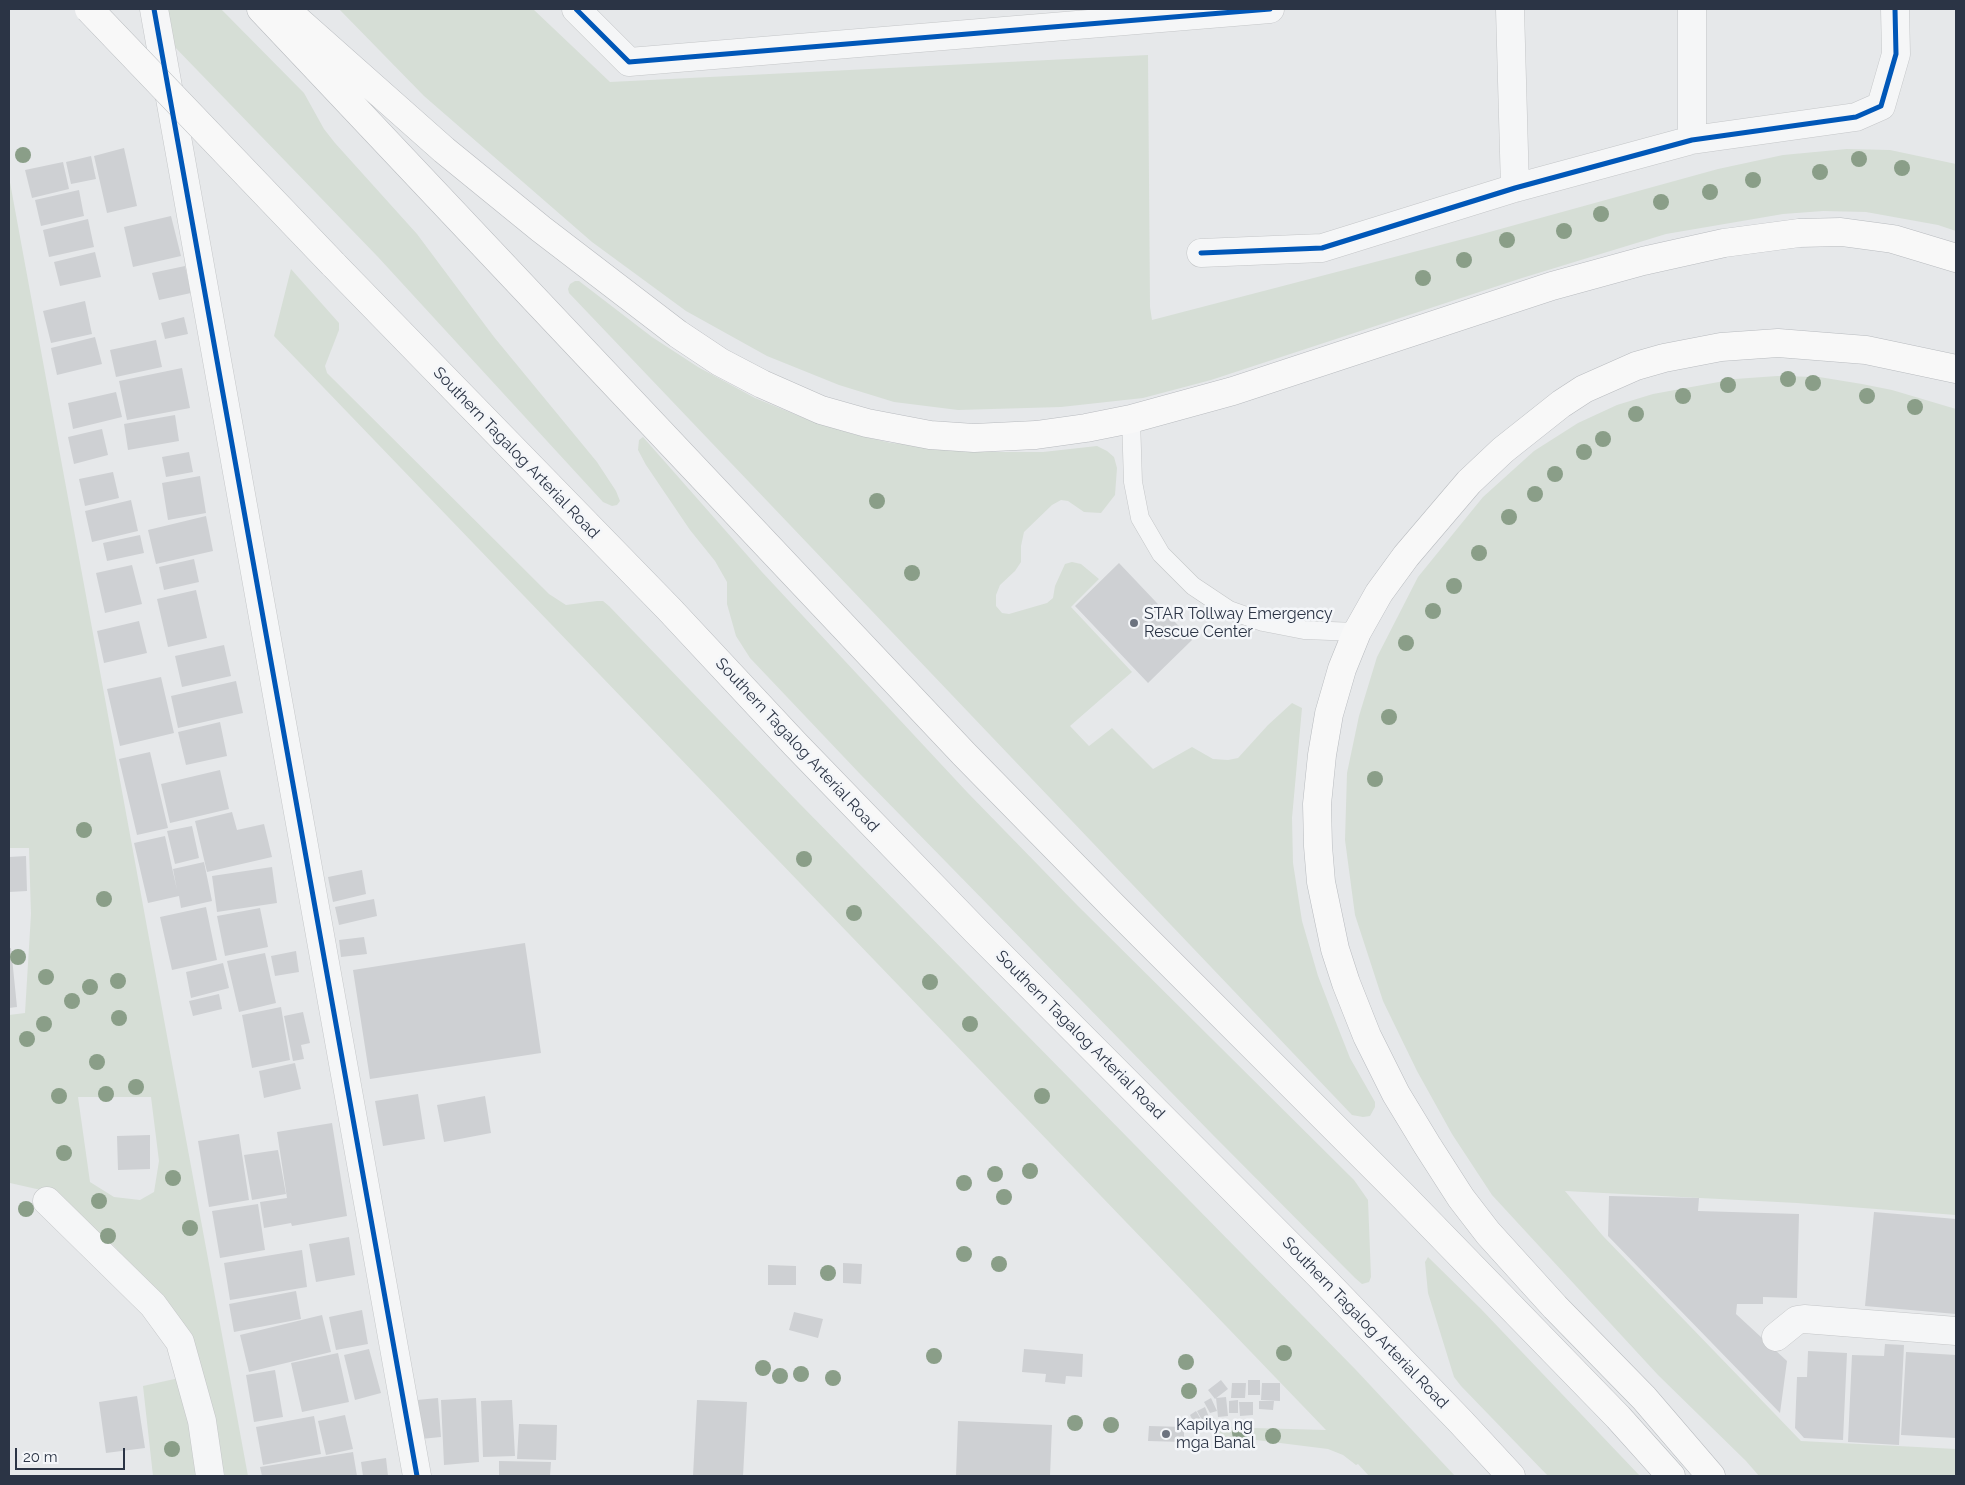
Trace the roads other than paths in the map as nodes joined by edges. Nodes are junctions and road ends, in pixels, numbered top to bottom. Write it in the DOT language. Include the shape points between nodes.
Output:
graph roads {
  1 [pos="89,9"];
  2 [pos="154,9"];
  3 [pos="261,9"];
  4 [pos="576,9"];
  5 [pos="1270,9"];
  6 [pos="1510,9"];
  7 [pos="1692,9"];
  8 [pos="1895,9"];
  9 [pos="288,11"];
  10 [pos="1692,140"];
  11 [pos="1515,188"];
  12 [pos="1201,253"];
  13 [pos="1956,258"];
  14 [pos="1956,369"];
  15 [pos="1131,419"];
  16 [pos="1357,632"];
  17 [pos="48,1201"];
  18 [pos="1956,1331"];
  19 [pos="1776,1338"];
  20 [pos="210,1476"];
  21 [pos="416,1476"];
  22 [pos="1511,1476"];
  23 [pos="1671,1476"];
  24 [pos="1711,1476"];
  1 -- 22 [label="highway, Southern Tagalog Arterial Road, bridge" via="955,910 1321,1277"];
  2 -- 21 [label="street"];
  3 -- 23 [label="highway" via="964,754 1410,1202"];
  4 -- 5 [label="street" via="629,62"];
  6 -- 11 [label="street"];
  7 -- 10 [label="street"];
  8 -- 10 [label="street" via="1896,54 1881,106 1856,117"];
  9 -- 15 [label="highway" via="444,150 541,229 678,334 720,362 762,384 821,410 930,435 974,438 1036,435"];
  10 -- 11 [label="street"];
  11 -- 12 [label="street" via="1322,248"];
  13 -- 15 [label="highway" via="1893,239 1841,232 1799,233 1724,243 1552,286 1233,391"];
  14 -- 16 [label="highway" via="1866,350 1778,343 1721,347 1664,358 1610,377 1584,389 1541,419 1469,482 1379,593"];
  15 -- 16 [label="lane" via="1133,482 1140,518 1161,554 1193,586 1229,610 1263,622 1304,630"];
  16 -- 24 [label="highway" via="1329,714 1318,794 1318,846 1321,882 1335,949 1368,1036 1396,1094 1427,1145 1488,1233 1644,1398"];
  17 -- 20 [label="street" via="153,1305 180,1342 202,1422"];
  18 -- 19 [label="street" via="1804,1319 1797,1320"];
}
